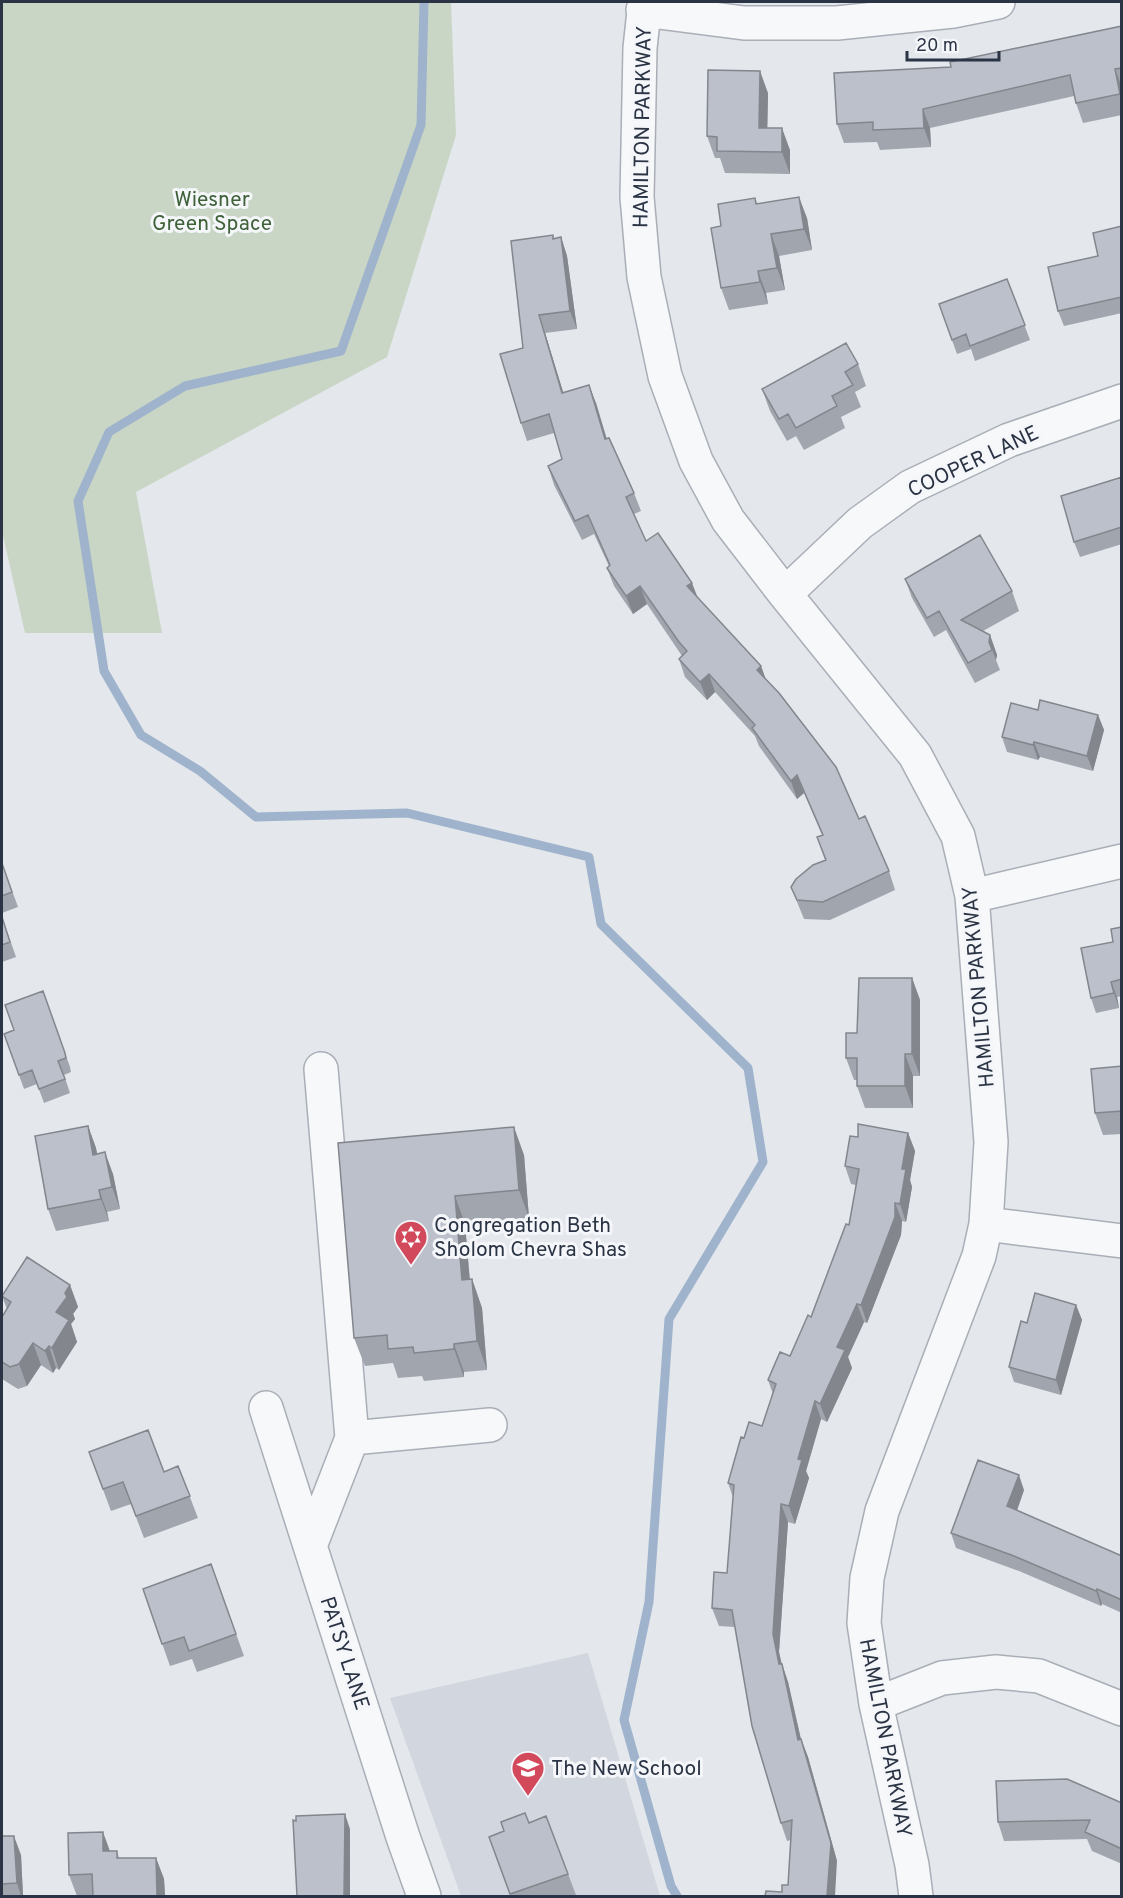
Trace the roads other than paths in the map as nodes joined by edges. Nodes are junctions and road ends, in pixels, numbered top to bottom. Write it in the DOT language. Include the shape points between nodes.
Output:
graph roads {
  1 [pos="998,2"];
  2 [pos="644,6"];
  3 [pos="1122,401"];
  4 [pos="785,594"];
  5 [pos="1122,861"];
  6 [pos="972,896"];
  7 [pos="321,1069"];
  8 [pos="986,1224"];
  9 [pos="1122,1241"];
  10 [pos="266,1408"];
  11 [pos="490,1425"];
  12 [pos="352,1438"];
  13 [pos="310,1546"];
  14 [pos="876,1704"];
  15 [pos="1122,1709"];
  16 [pos="424,1896"];
  17 [pos="916,1896"];
  1 -- 2 [label="street" via="953,11 837,23 744,23"];
  2 -- 4 [label="street, HAMILTON PARKWAY" via="637,197 644,277 665,376 696,461 728,520"];
  3 -- 4 [label="street, COOPER LANE" via="1009,440 910,487 860,523"];
  4 -- 6 [label="street, HAMILTON PARKWAY" via="915,755 958,836"];
  5 -- 6 [label="street"];
  6 -- 8 [label="street, HAMILTON PARKWAY" via="991,1142"];
  7 -- 12 [label="street"];
  8 -- 9 [label="street"];
  8 -- 14 [label="street, HAMILTON PARKWAY" via="979,1256 882,1511 867,1578 864,1623"];
  10 -- 13 [label="street, PATSY LANE"];
  11 -- 12 [label="street"];
  12 -- 13 [label="street"];
  13 -- 16 [label="street, PATSY LANE"];
  14 -- 15 [label="street" via="942,1678 996,1672 1039,1676"];
  14 -- 17 [label="street, HAMILTON PARKWAY"];
}
